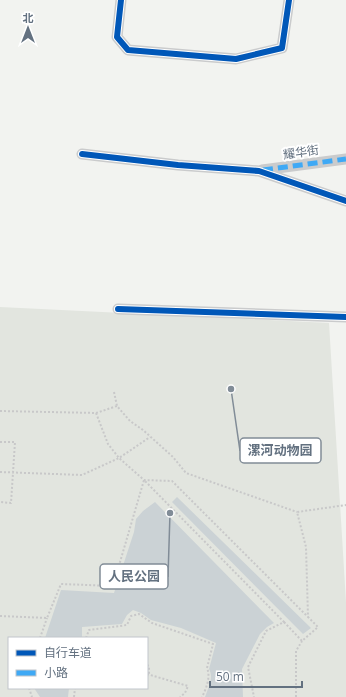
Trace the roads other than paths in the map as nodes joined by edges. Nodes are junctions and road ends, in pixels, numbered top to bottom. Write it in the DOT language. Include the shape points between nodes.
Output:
graph roads {
  1 [pos="121,0"];
  2 [pos="289,0"];
  3 [pos="82,154"];
  4 [pos="346,159"];
  5 [pos="259,171"];
  6 [pos="346,201"];
  7 [pos="118,309"];
  8 [pos="346,317"];
  1 -- 2 [label="street" via="117,37 128,50 236,59 282,48"];
  3 -- 5 [label="street"];
  4 -- 5 [label="street, 耀华街"];
  5 -- 6 [label="street"];
  7 -- 8 [label="street"];
}
